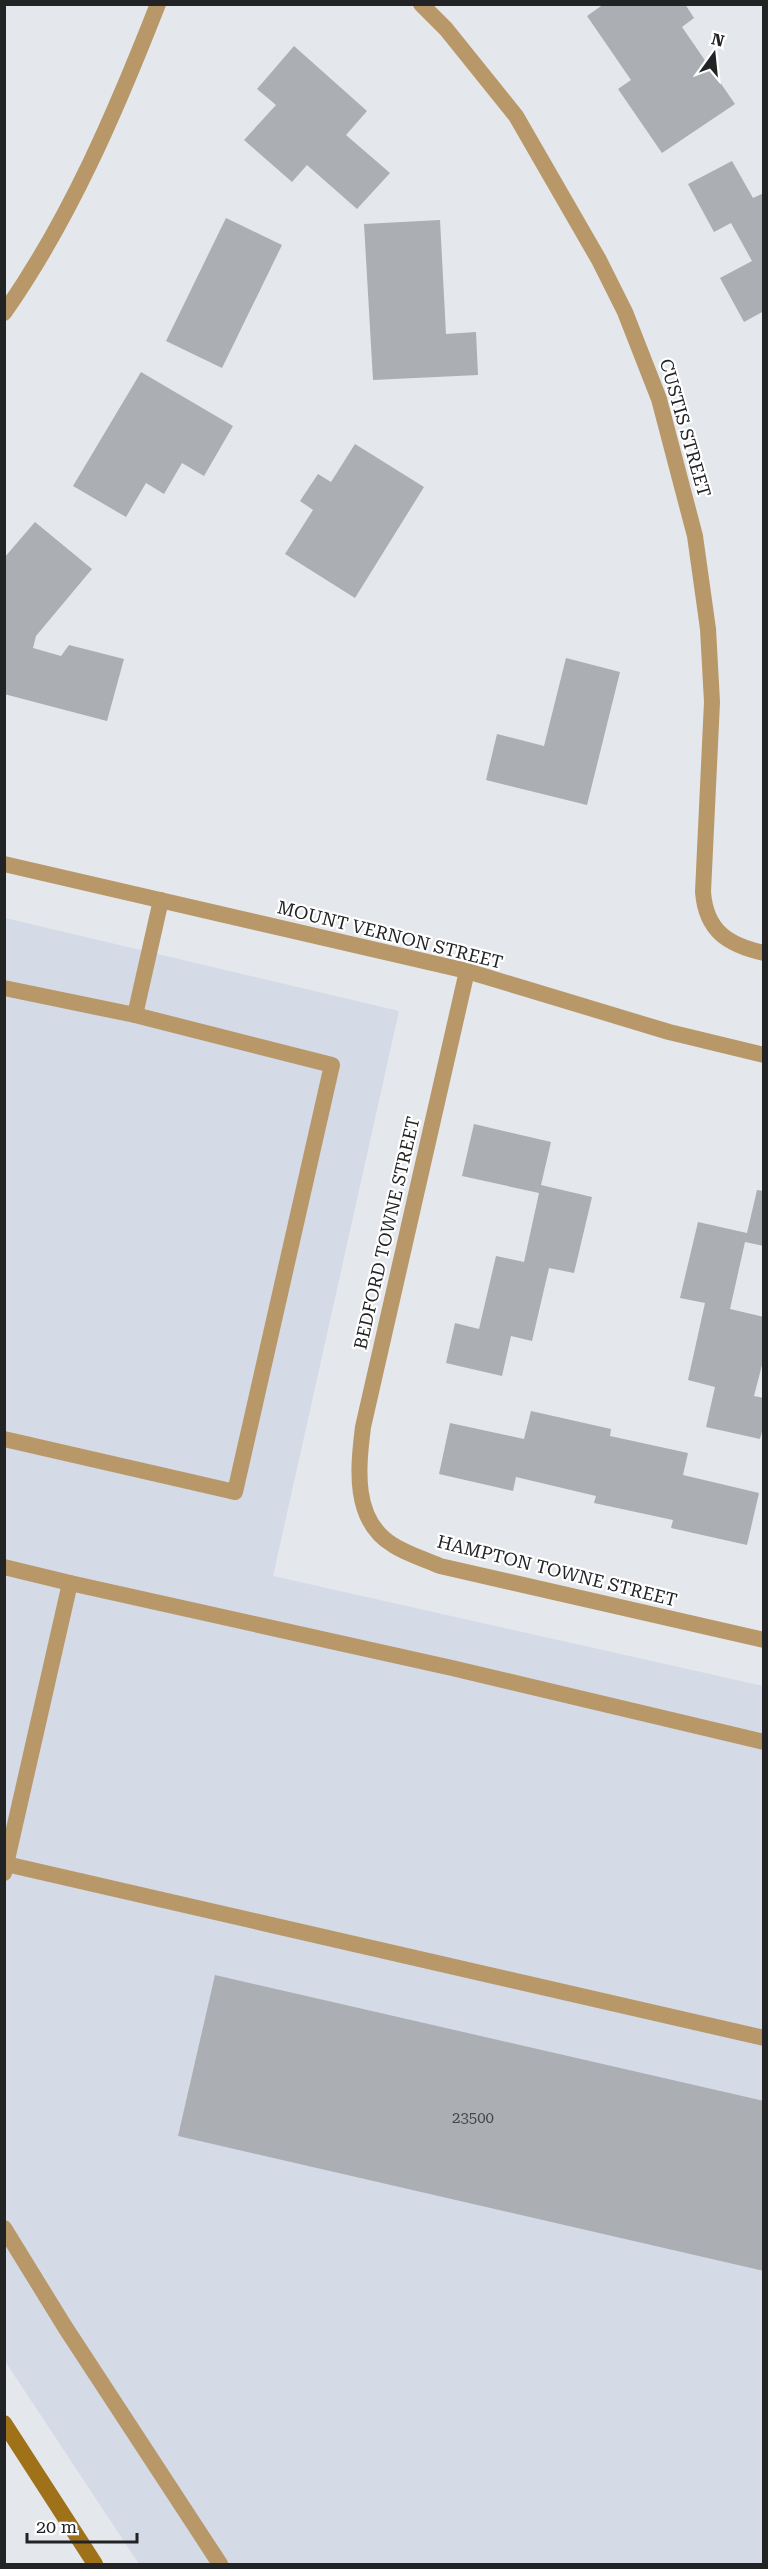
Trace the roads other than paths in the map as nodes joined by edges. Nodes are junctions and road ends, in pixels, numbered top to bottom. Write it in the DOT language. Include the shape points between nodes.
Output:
graph roads {
  1 [pos="158,4"];
  2 [pos="421,4"];
  3 [pos="4,313"];
  4 [pos="4,864"];
  5 [pos="161,900"];
  6 [pos="764,953"];
  7 [pos="466,971"];
  8 [pos="4,988"];
  9 [pos="135,1015"];
  10 [pos="764,1055"];
  11 [pos="4,1439"];
  12 [pos="363,1505"];
  13 [pos="4,1567"];
  14 [pos="70,1583"];
  15 [pos="764,1640"];
  16 [pos="764,1742"];
  17 [pos="5,1869"];
  18 [pos="764,2038"];
  19 [pos="4,2228"];
  20 [pos="4,2423"];
  21 [pos="95,2565"];
  22 [pos="220,2565"];
  1 -- 3 [label="street" via="76,192"];
  2 -- 6 [label="street, CUSTIS STREET" via="516,116 599,260 625,312 659,399 694,536 708,629 712,712 704,908 724,938 742,948"];
  4 -- 5 [label="street, MOUNT VERNON STREET"];
  5 -- 7 [label="street, MOUNT VERNON STREET"];
  5 -- 9 [label="street"];
  7 -- 10 [label="street, MOUNT VERNON STREET" via="669,1032"];
  7 -- 12 [label="street, BEDFORD TOWNE STREET" via="363,1427 358,1469"];
  8 -- 9 [label="street"];
  9 -- 11 [label="street" via="332,1065 235,1492"];
  12 -- 15 [label="street, HAMPTON TOWNE STREET" via="373,1528 391,1544 440,1566"];
  13 -- 14 [label="street"];
  14 -- 16 [label="street"];
  14 -- 17 [label="street"];
  17 -- 18 [label="street"];
  19 -- 22 [label="street"];
  20 -- 21 [label="main road"];
}
